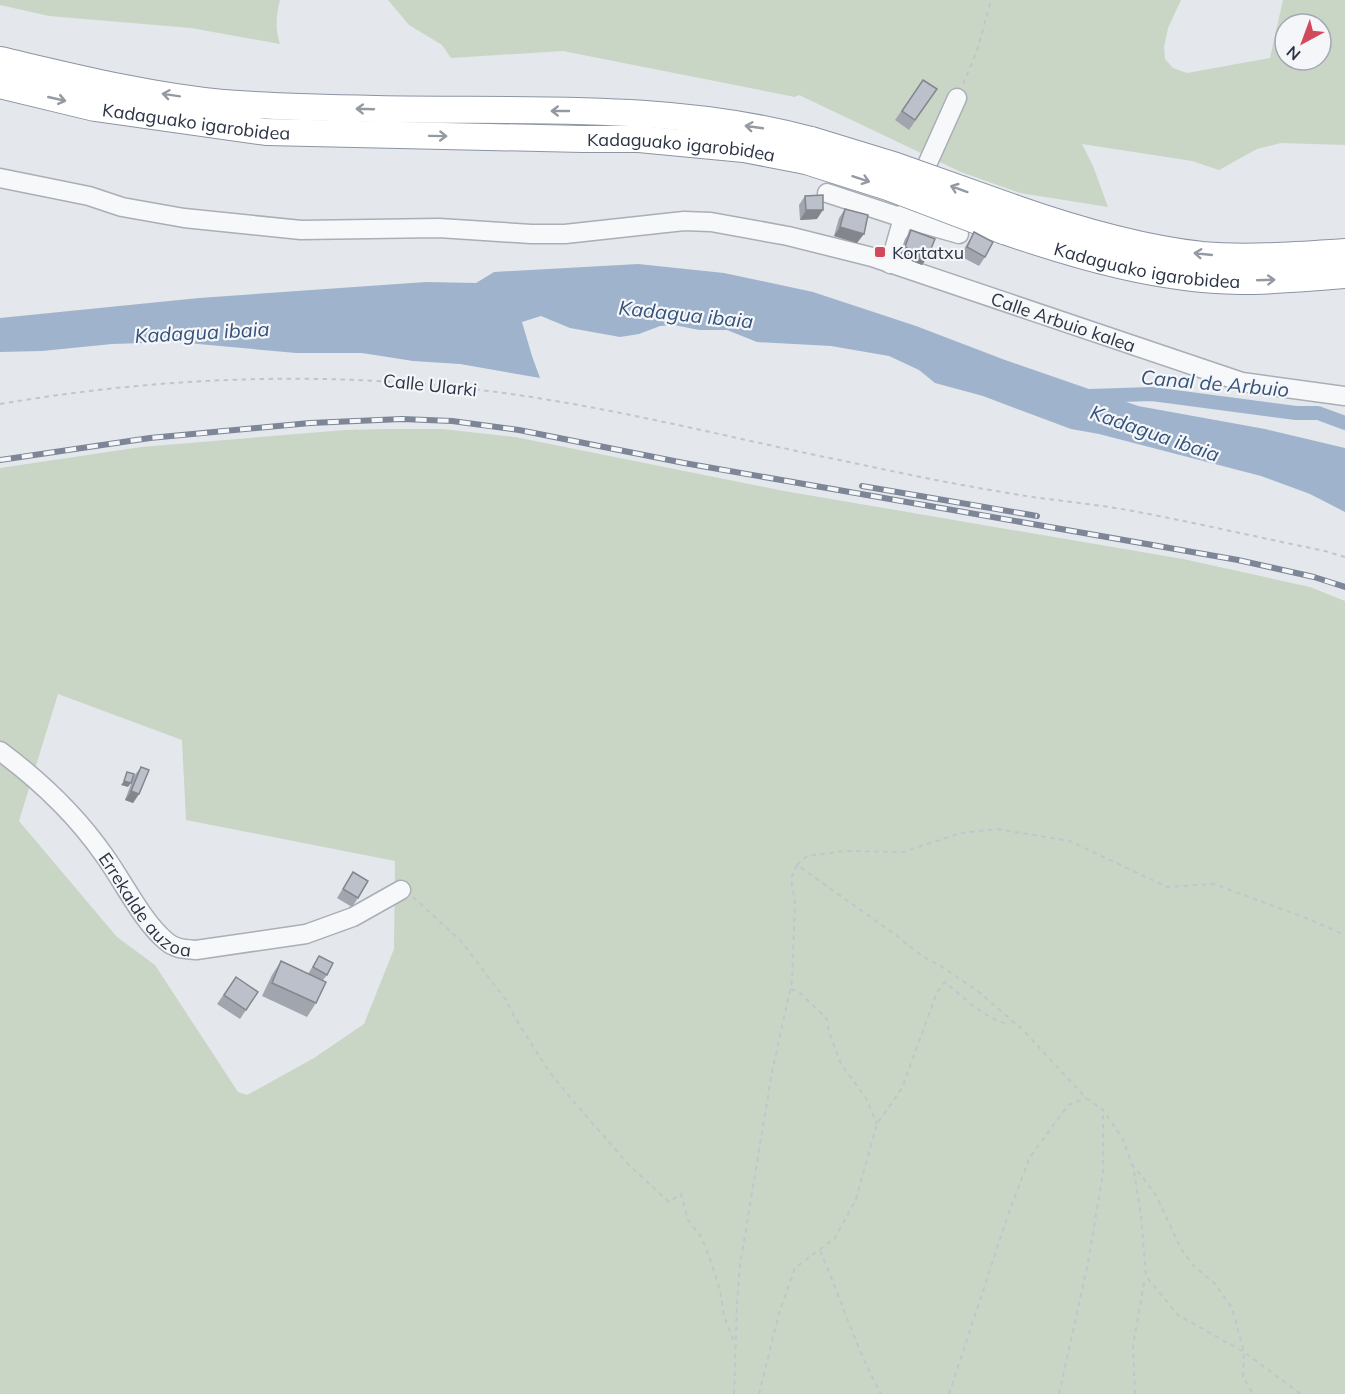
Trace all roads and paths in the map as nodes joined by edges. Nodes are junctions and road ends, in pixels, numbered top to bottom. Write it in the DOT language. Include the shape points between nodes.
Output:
graph roads {
  1 [pos="991,0"];
  2 [pos="0,60"];
  3 [pos="0,86"];
  4 [pos="957,98"];
  5 [pos="808,150"];
  6 [pos="0,178"];
  7 [pos="827,193"];
  8 [pos="903,218"];
  9 [pos="1009,220"];
  10 [pos="959,234"];
  11 [pos="1345,252"];
  12 [pos="890,264"];
  13 [pos="1345,275"];
  14 [pos="1345,396"];
  15 [pos="0,404"];
  16 [pos="1345,557"];
  17 [pos="0,751"];
  18 [pos="797,865"];
  19 [pos="401,890"];
  20 [pos="1345,934"];
  21 [pos="790,989"];
  22 [pos="1010,1019"];
  23 [pos="1086,1098"];
  24 [pos="1103,1110"];
  25 [pos="877,1124"];
  26 [pos="1131,1162"];
  27 [pos="820,1251"];
  28 [pos="1146,1276"];
  29 [pos="735,1345"];
  30 [pos="1244,1352"];
  31 [pos="734,1394"];
  32 [pos="759,1394"];
  33 [pos="882,1394"];
  34 [pos="949,1394"];
  35 [pos="1059,1394"];
  36 [pos="1135,1394"];
  37 [pos="1253,1394"];
  38 [pos="1300,1394"];
  1 -- 4 [label="path" via="977,51"];
  5 -- 2 [label="highway, Kadaguako igarobidea, one-way" via="766,129 662,116 222,103 117,87"];
  3 -- 5 [label="highway, Kadaguako igarobidea, one-way" via="95,108 266,132 639,139 744,149"];
  4 -- 8 [label="street"];
  5 -- 9 [label="highway, Kadaguako igarobidea, bridge" via="896,166"];
  6 -- 12 [label="street, Calle Arbuio kalea" via="184,218 301,230 439,228 566,234 684,221 711,222 837,248"];
  7 -- 8 [label="street"];
  8 -- 10 [label="street"];
  8 -- 12 [label="street"];
  11 -- 9 [label="highway, Kadaguako igarobidea, one-way" via="1201,255"];
  9 -- 13 [label="highway, Kadaguako igarobidea, one-way" via="1082,255 1187,277 1240,281"];
  12 -- 14 [label="street, Calle Arbuio kalea" via="1242,382"];
  15 -- 16 [label="path, Calle Ularki" via="70,392 291,378 366,379 467,388 585,406 1021,495 1131,511"];
  17 -- 19 [label="street, Errekalde auzoa" via="63,805 103,853 154,929 178,949 306,934 353,917"];
  18 -- 20 [label="path" via="807,856 844,851 903,852 961,833 997,830 1070,841 1167,887 1214,884"];
  18 -- 21 [label="path" via="791,878 795,903"];
  18 -- 22 [label="path" via="980,993"];
  19 -- 29 [label="path" via="461,941 506,1000 548,1070 629,1165 669,1202 681,1194 688,1220 702,1238 710,1259"];
  21 -- 25 [label="path" via="800,993 827,1019 841,1064 866,1098"];
  21 -- 29 [label="path" via="740,1264"];
  22 -- 23 [label="path"];
  22 -- 25 [label="path" via="1004,1023 995,1020 945,982 937,992 902,1088"];
  23 -- 24 [label="path"];
  23 -- 34 [label="path" via="1068,1105 1030,1157"];
  24 -- 26 [label="path" via="1123,1139"];
  24 -- 35 [label="path" via="1103,1173"];
  25 -- 27 [label="path" via="856,1199 835,1238"];
  26 -- 28 [label="path" via="1142,1216"];
  26 -- 30 [label="path" via="1156,1195 1181,1249 1232,1308"];
  27 -- 32 [label="path" via="795,1268 779,1313"];
  27 -- 33 [label="path" via="869,1372"];
  28 -- 30 [label="path" via="1178,1315"];
  28 -- 36 [label="path" via="1133,1345"];
  29 -- 31 [label="path"];
  30 -- 37 [label="path" via="1243,1377"];
  30 -- 38 [label="path"];
}
